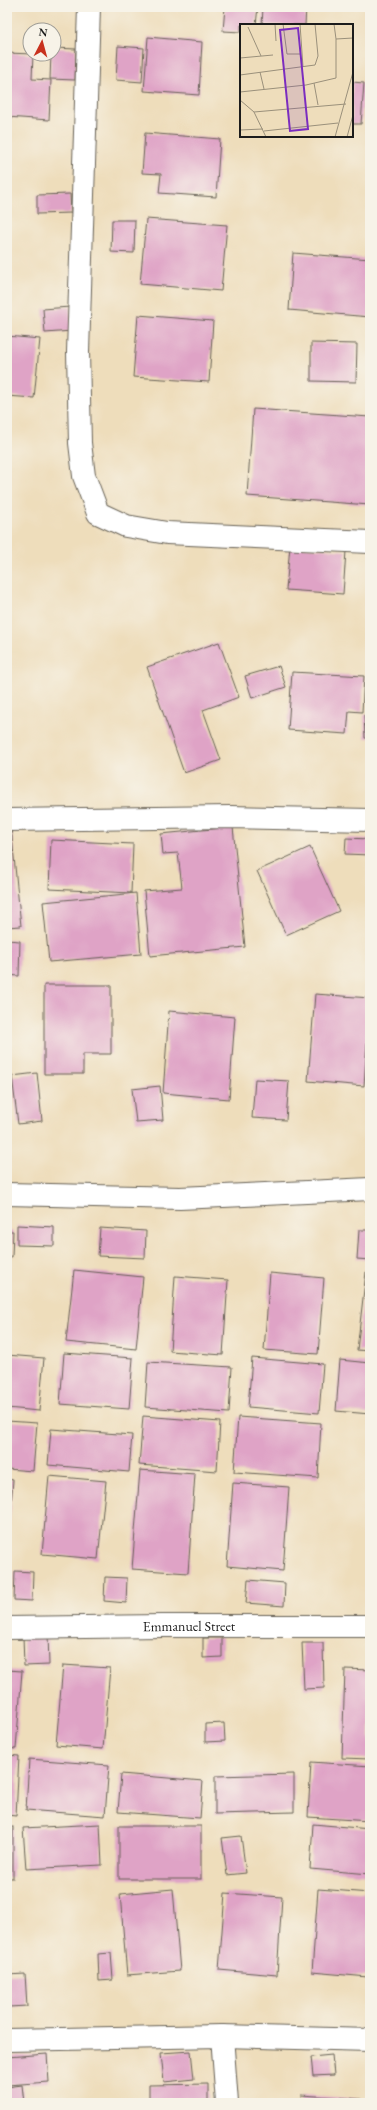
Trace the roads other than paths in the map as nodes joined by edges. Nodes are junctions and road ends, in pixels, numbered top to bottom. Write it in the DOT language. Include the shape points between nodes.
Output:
graph roads {
  1 [pos="89,7"];
  2 [pos="370,542"];
  3 [pos="7,820"];
  4 [pos="370,820"];
  5 [pos="370,1190"];
  6 [pos="7,1194"];
  7 [pos="370,1626"];
  8 [pos="7,1628"];
  9 [pos="222,2036"];
  10 [pos="7,2040"];
  11 [pos="370,2040"];
  12 [pos="227,2103"];
  1 -- 2 [label="street" via="78,352 80,443 84,476 98,513 126,526 166,533"];
  3 -- 4 [label="street" via="231,817"];
  5 -- 6 [label="street" via="180,1198"];
  7 -- 8 [label="street, Emmanuel Street"];
  9 -- 10 [label="street"];
  9 -- 11 [label="street"];
  9 -- 12 [label="street"];
}
